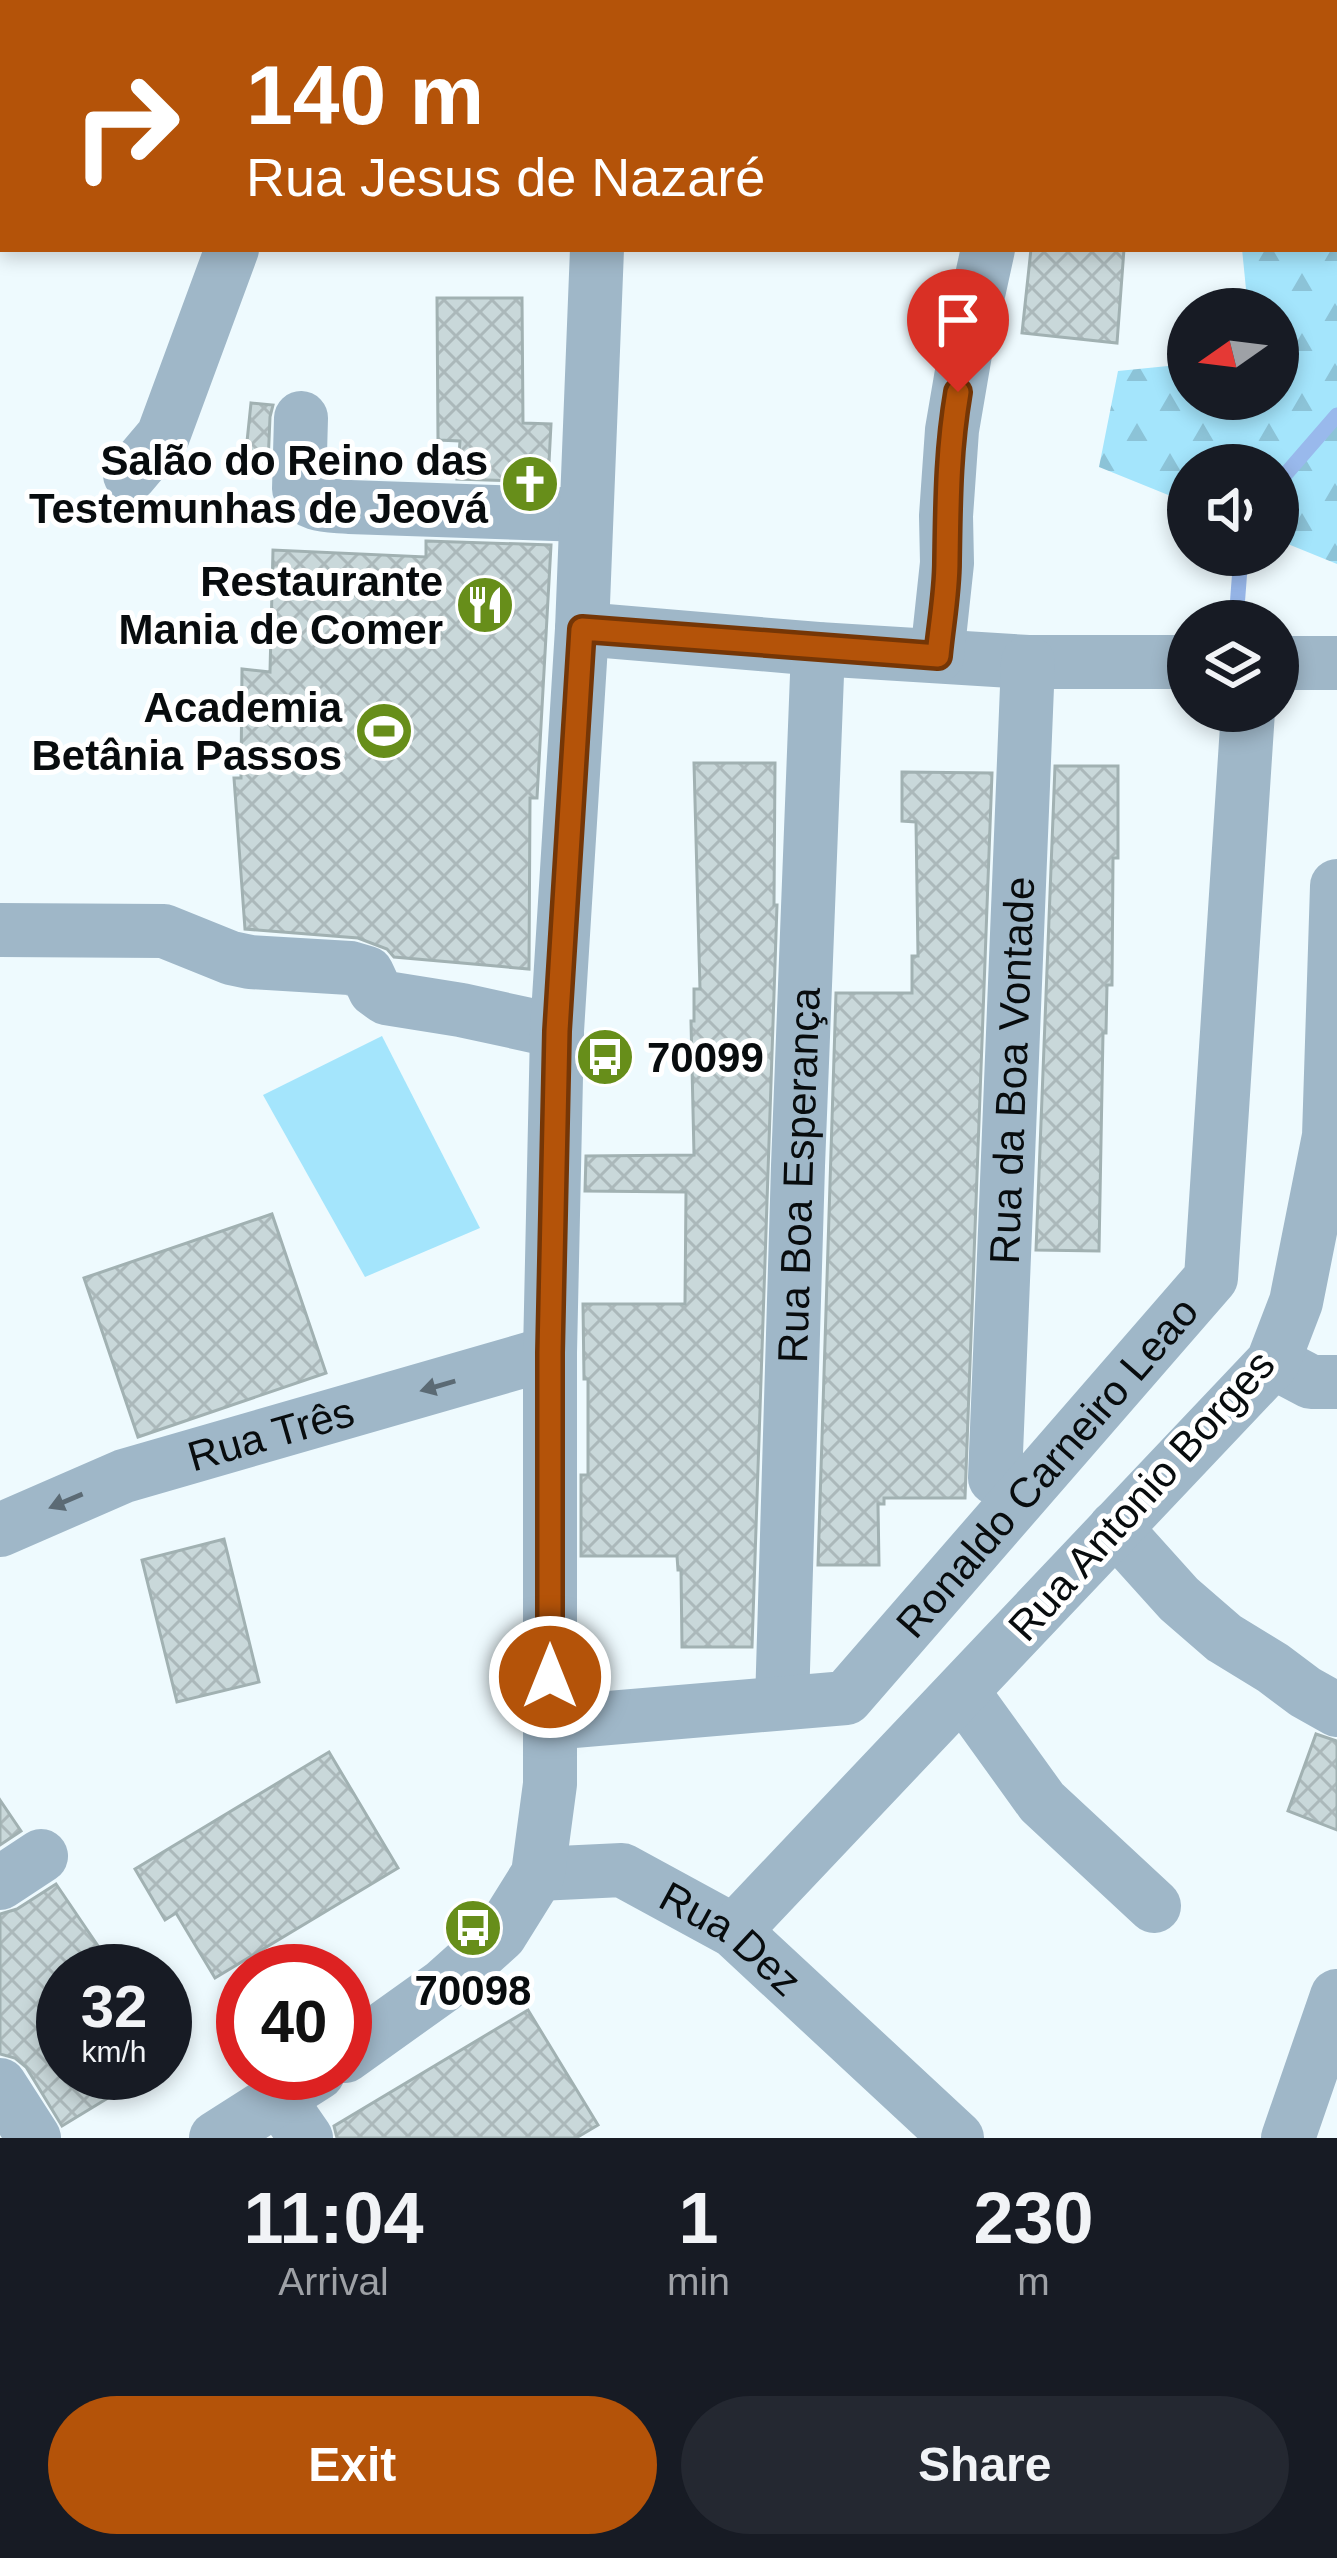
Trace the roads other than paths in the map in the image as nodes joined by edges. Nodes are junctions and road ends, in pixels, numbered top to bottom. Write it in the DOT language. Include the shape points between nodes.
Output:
graph roads {
  1 [pos="231,252"];
  2 [pos="597,252"];
  3 [pos="987,252"];
  4 [pos="301,418"];
  5 [pos="130,475"];
  6 [pos="585,515"];
  7 [pos="582,629"];
  8 [pos="818,649"];
  9 [pos="938,656"];
  10 [pos="1028,662"];
  11 [pos="1167,662"];
  12 [pos="1299,663"];
  13 [pos="1337,663"];
  14 [pos="1246,732"];
  15 [pos="1337,886"];
  16 [pos="0,930"];
  17 [pos="557,1031"];
  18 [pos="550,1353"];
  19 [pos="1273,1362"];
  20 [pos="1337,1382"];
  21 [pos="995,1478"];
  22 [pos="1114,1528"];
  23 [pos="0,1530"];
  24 [pos="962,1690"];
  25 [pos="782,1703"];
  26 [pos="1337,1710"];
  27 [pos="550,1723"];
  28 [pos="538,1874"];
  29 [pos="1154,1906"];
  30 [pos="734,1931"];
  31 [pos="1337,1996"];
  32 [pos="372,2037"];
  33 [pos="0,2085"];
  34 [pos="301,2103"];
  35 [pos="34,2138"];
  36 [pos="216,2138"];
  37 [pos="957,2138"];
  38 [pos="1288,2138"];
  1 -- 5 [label="street" via="163,436"];
  2 -- 6 [label="street"];
  3 -- 9 [label="street" via="952,430"];
  4 -- 6 [label="street" via="299,489 311,503"];
  6 -- 7 [label="street"];
  7 -- 8 [label="street"];
  7 -- 17 [label="street"];
  8 -- 9 [label="street"];
  8 -- 25 [label="street, Rua Boa Esperança"];
  9 -- 10 [label="street"];
  10 -- 11 [label="street"];
  10 -- 21 [label="street, Rua da Boa Vontade"];
  12 -- 13 [label="street"];
  14 -- 25 [label="street, Ronaldo Carneiro Leao" via="1211,1279 846,1699"];
  15 -- 19 [label="street, Rua Antonio Borges" via="1329,1136 1297,1302"];
  16 -- 17 [label="street" via="164,931 250,962 367,973 386,998"];
  17 -- 18 [label="street"];
  18 -- 23 [label="street, Rua Três, one-way" via="124,1476"];
  18 -- 27 [label="street"];
  19 -- 20 [label="street" via="1311,1382"];
  19 -- 22 [label="street, Rua Antonio Borges"];
  22 -- 24 [label="street, Rua Antonio Borges"];
  22 -- 26 [label="street" via="1224,1638"];
  24 -- 29 [label="street" via="1042,1802"];
  24 -- 30 [label="street, Rua Antonio Borges"];
  25 -- 27 [label="street, Ronaldo Carneiro Leao"];
  27 -- 28 [label="street"];
  28 -- 30 [label="street, Rua Dez" via="622,1870"];
  28 -- 32 [label="street" via="500,1935"];
  30 -- 37 [label="street, Rua Dez"];
  31 -- 38 [label="street"];
  33 -- 35 [label="street"];
  34 -- 36 [label="street"];
}
